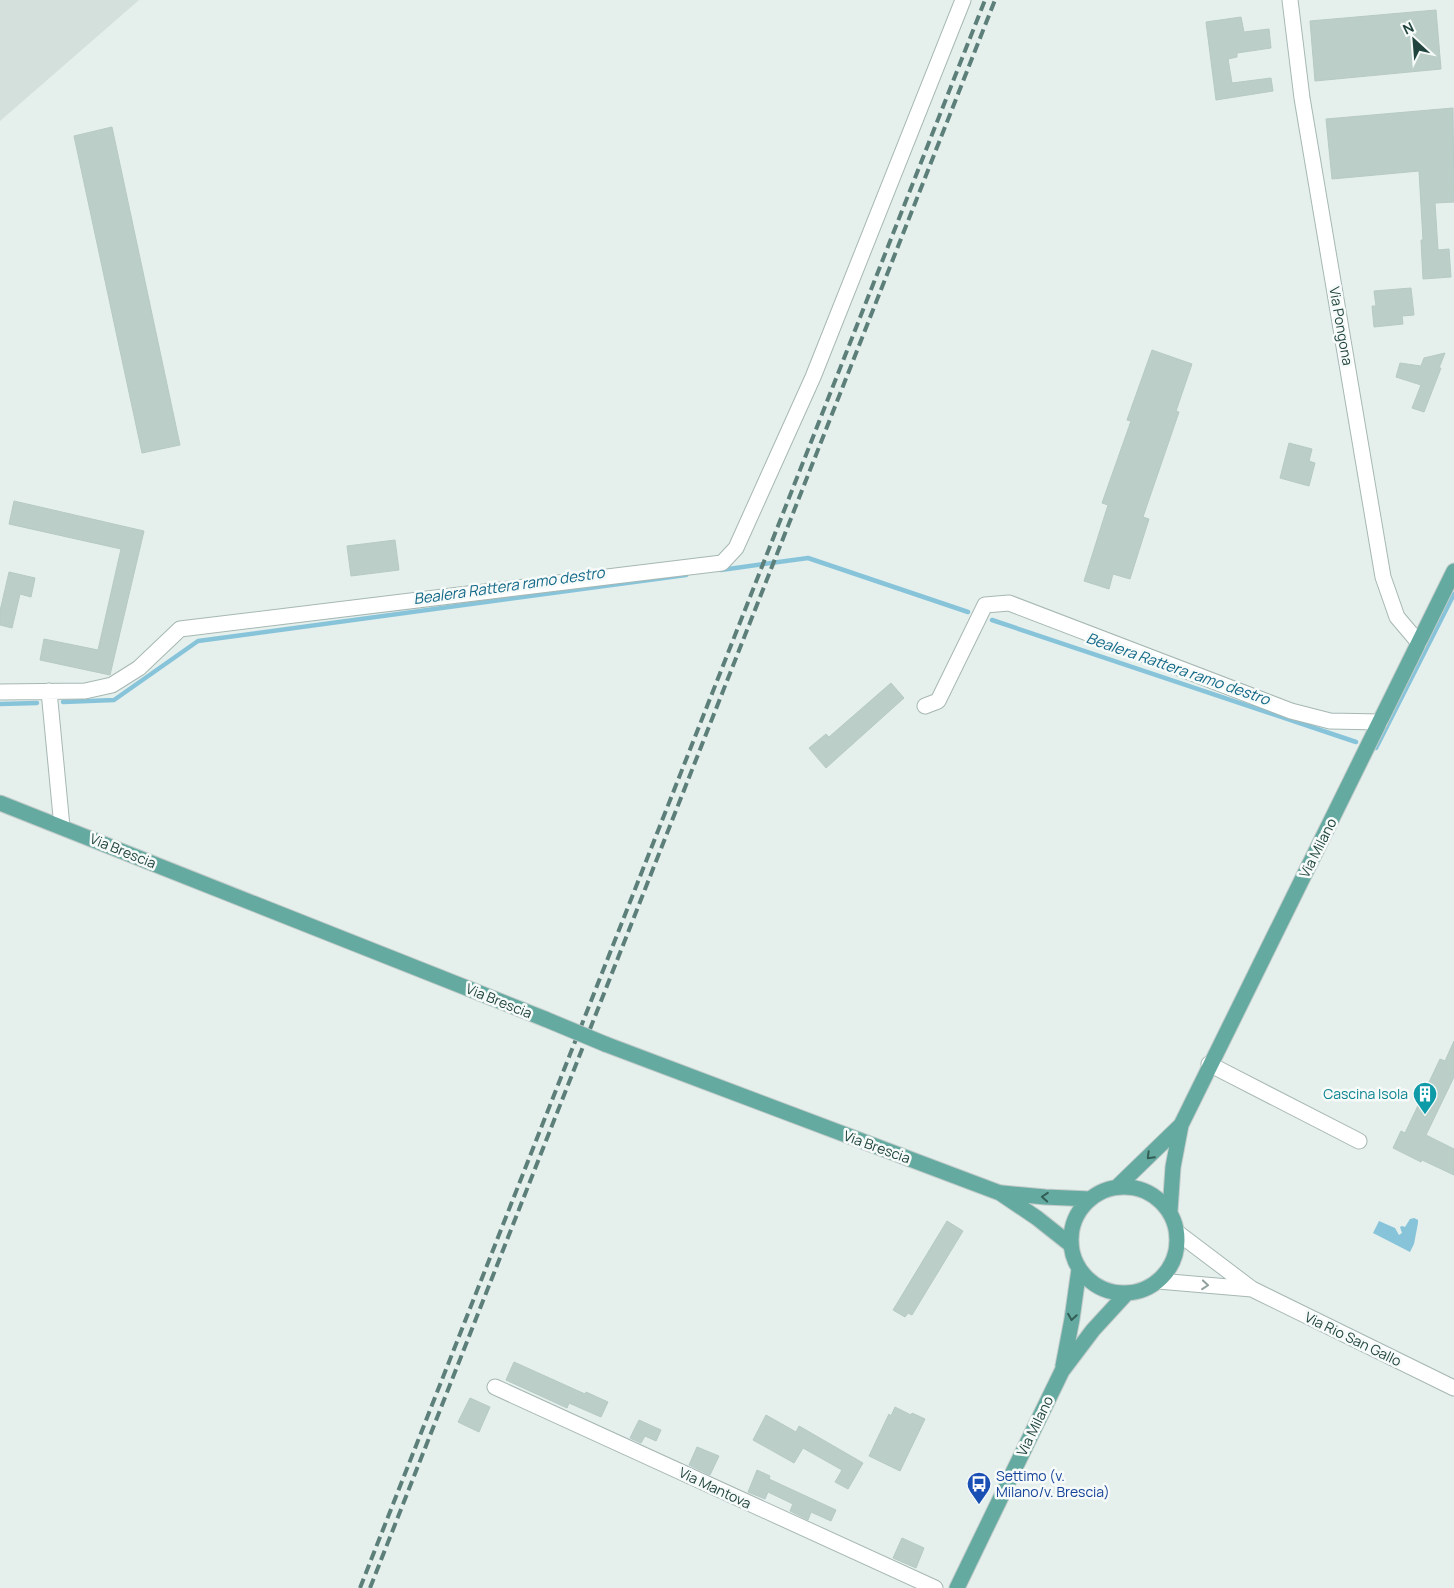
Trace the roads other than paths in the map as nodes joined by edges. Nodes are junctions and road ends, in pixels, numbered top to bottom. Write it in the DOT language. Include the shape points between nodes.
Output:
graph roads {
  1 [pos="963,0"];
  2 [pos="1290,0"];
  3 [pos="1454,571"];
  4 [pos="1419,643"];
  5 [pos="49,691"];
  6 [pos="0,692"];
  7 [pos="925,706"];
  8 [pos="1380,722"];
  9 [pos="0,803"];
  10 [pos="62,827"];
  11 [pos="1209,1064"];
  12 [pos="1180,1125"];
  13 [pos="1359,1141"];
  14 [pos="1117,1187"];
  15 [pos="1000,1193"];
  16 [pos="1090,1199"];
  17 [pos="1170,1211"];
  18 [pos="1178,1233"];
  19 [pos="1071,1246"];
  20 [pos="1079,1269"];
  21 [pos="1158,1281"];
  22 [pos="1252,1289"];
  23 [pos="1127,1293"];
  24 [pos="1062,1371"];
  25 [pos="495,1388"];
  26 [pos="1454,1388"];
  27 [pos="935,1588"];
  28 [pos="957,1588"];
  1 -- 5 [label="street" via="813,377 736,548 722,563 180,629 139,668 112,685 86,691"];
  2 -- 4 [label="street, Via Pongona" via="1302,98 1383,578 1397,617"];
  3 -- 4 [label="main road, Via Milano"];
  4 -- 8 [label="main road, Via Milano"];
  5 -- 6 [label="street"];
  5 -- 10 [label="street"];
  7 -- 8 [label="street" via="938,701 985,605 1009,603 1291,711 1330,721"];
  8 -- 11 [label="main road, Via Milano"];
  9 -- 10 [label="main road, Via Brescia"];
  10 -- 15 [label="main road, Via Brescia, bridge" via="605,1044"];
  11 -- 12 [label="main road, Via Milano"];
  11 -- 13 [label="street"];
  12 -- 14 [label="main road, Via Milano, one-way"];
  12 -- 17 [label="main road, Via Milano"];
  14 -- 16 [label="main road"];
  14 -- 17 [label="main road" via="1147,1191"];
  16 -- 15 [label="main road, one-way"];
  15 -- 19 [label="main road"];
  16 -- 19 [label="main road" via="1072,1228"];
  17 -- 18 [label="main road"];
  18 -- 21 [label="main road" via="1177,1251 1170,1268"];
  18 -- 22 [label="street, Via Rio San Gallo"];
  19 -- 20 [label="main road"];
  20 -- 23 [label="main road" via="1100,1287"];
  20 -- 24 [label="main road, Via Milano, one-way"];
  21 -- 22 [label="street, Via Rio San Gallo, one-way"];
  21 -- 23 [label="main road" via="1144,1290"];
  22 -- 26 [label="street, Via Rio San Gallo"];
  23 -- 24 [label="main road, Via Milano"];
  24 -- 28 [label="main road, Via Milano"];
  25 -- 27 [label="street, Via Mantova"];
}
